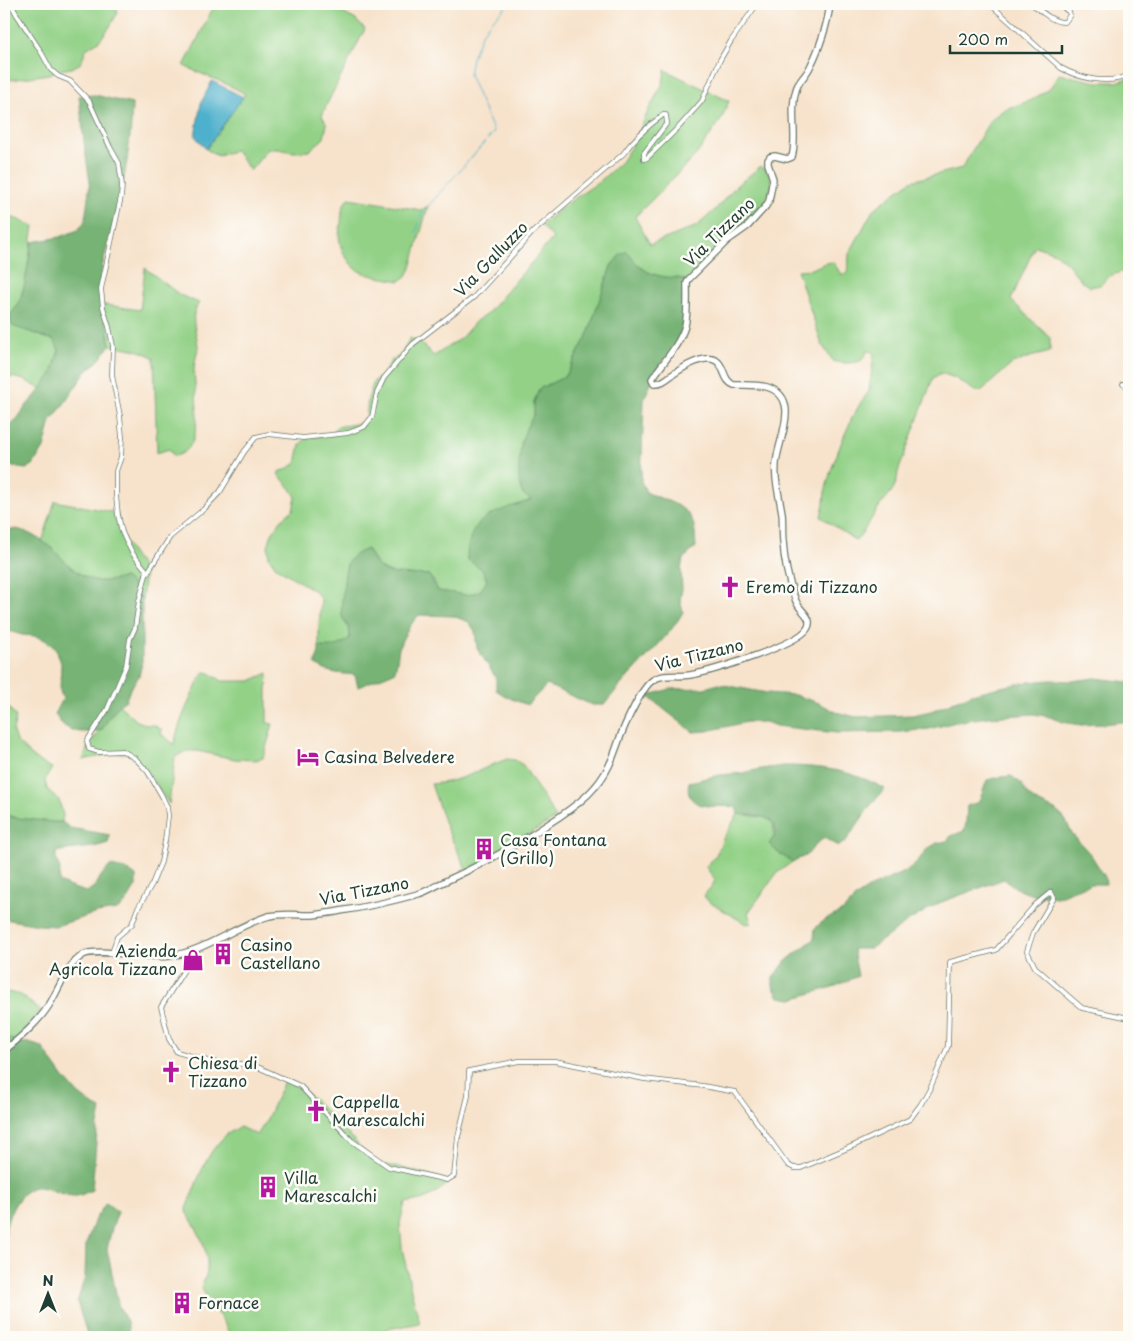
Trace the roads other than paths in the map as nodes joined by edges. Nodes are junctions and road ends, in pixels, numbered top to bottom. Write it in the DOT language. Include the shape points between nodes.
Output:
graph roads {
  1 [pos="12,4"];
  2 [pos="757,4"];
  3 [pos="830,4"];
  4 [pos="990,4"];
  5 [pos="1032,4"];
  6 [pos="1055,4"];
  7 [pos="1071,65"];
  8 [pos="1066,70"];
  9 [pos="1129,75"];
  10 [pos="1123,384"];
  11 [pos="1129,388"];
  12 [pos="146,575"];
  13 [pos="186,952"];
  14 [pos="112,953"];
  15 [pos="1129,1018"];
  16 [pos="11,1045"];
  17 [pos="4,1046"];
  18 [pos="4,1051"];
  1 -- 12 [label="street" via="51,70 70,81 89,100 119,163 122,198 101,289 113,346 112,375 122,437 116,471 118,515 126,541 146,570"];
  2 -- 12 [label="street, Via Galluzzo" via="720,60 702,101 679,127 644,158 644,153 667,123 666,115 653,122 596,179 533,232 474,298 413,344 384,378 372,417 364,427 348,433 303,438 269,434 256,437 220,492 170,537"];
  3 -- 13 [label="street, Via Tizzano" via="810,68 796,89 792,157 770,157 768,164 773,179 766,206 687,283 687,311 679,342 652,379 654,383 660,383 689,365 710,359 720,364 730,384 766,387 780,395 786,406 786,418 775,474 782,512 783,546 793,594 807,616 808,628 786,643 746,660 690,675 662,676 649,683 617,745 615,756 593,790 544,827 489,860 420,893 337,912 269,916"];
  4 -- 8 [label="street"];
  5 -- 6 [label="street" via="1058,22 1065,22 1070,12"];
  7 -- 8 [label="street"];
  8 -- 9 [label="street" via="1102,80"];
  10 -- 11 [label="street"];
  12 -- 14 [label="street" via="126,666 107,710 87,741 89,749 123,751 136,758 148,772 167,807 161,862 132,924 117,938"];
  13 -- 14 [label="street, Via Tizzano" via="152,957"];
  13 -- 15 [label="street" via="184,970 162,1007 169,1039 177,1052 208,1062 251,1064 300,1086 352,1141 389,1167 447,1180 454,1176 470,1071 519,1061 555,1061 644,1079 735,1092 788,1165 794,1168 855,1145 910,1118 932,1086 948,1046 950,962 996,950 1051,892 1054,898 1033,932 1027,951 1036,966 1082,1008"];
  14 -- 16 [label="street, Via Tizzano" via="88,952 72,964 51,1002"];
  16 -- 17 [label="street"];
  16 -- 18 [label="street"];
}
